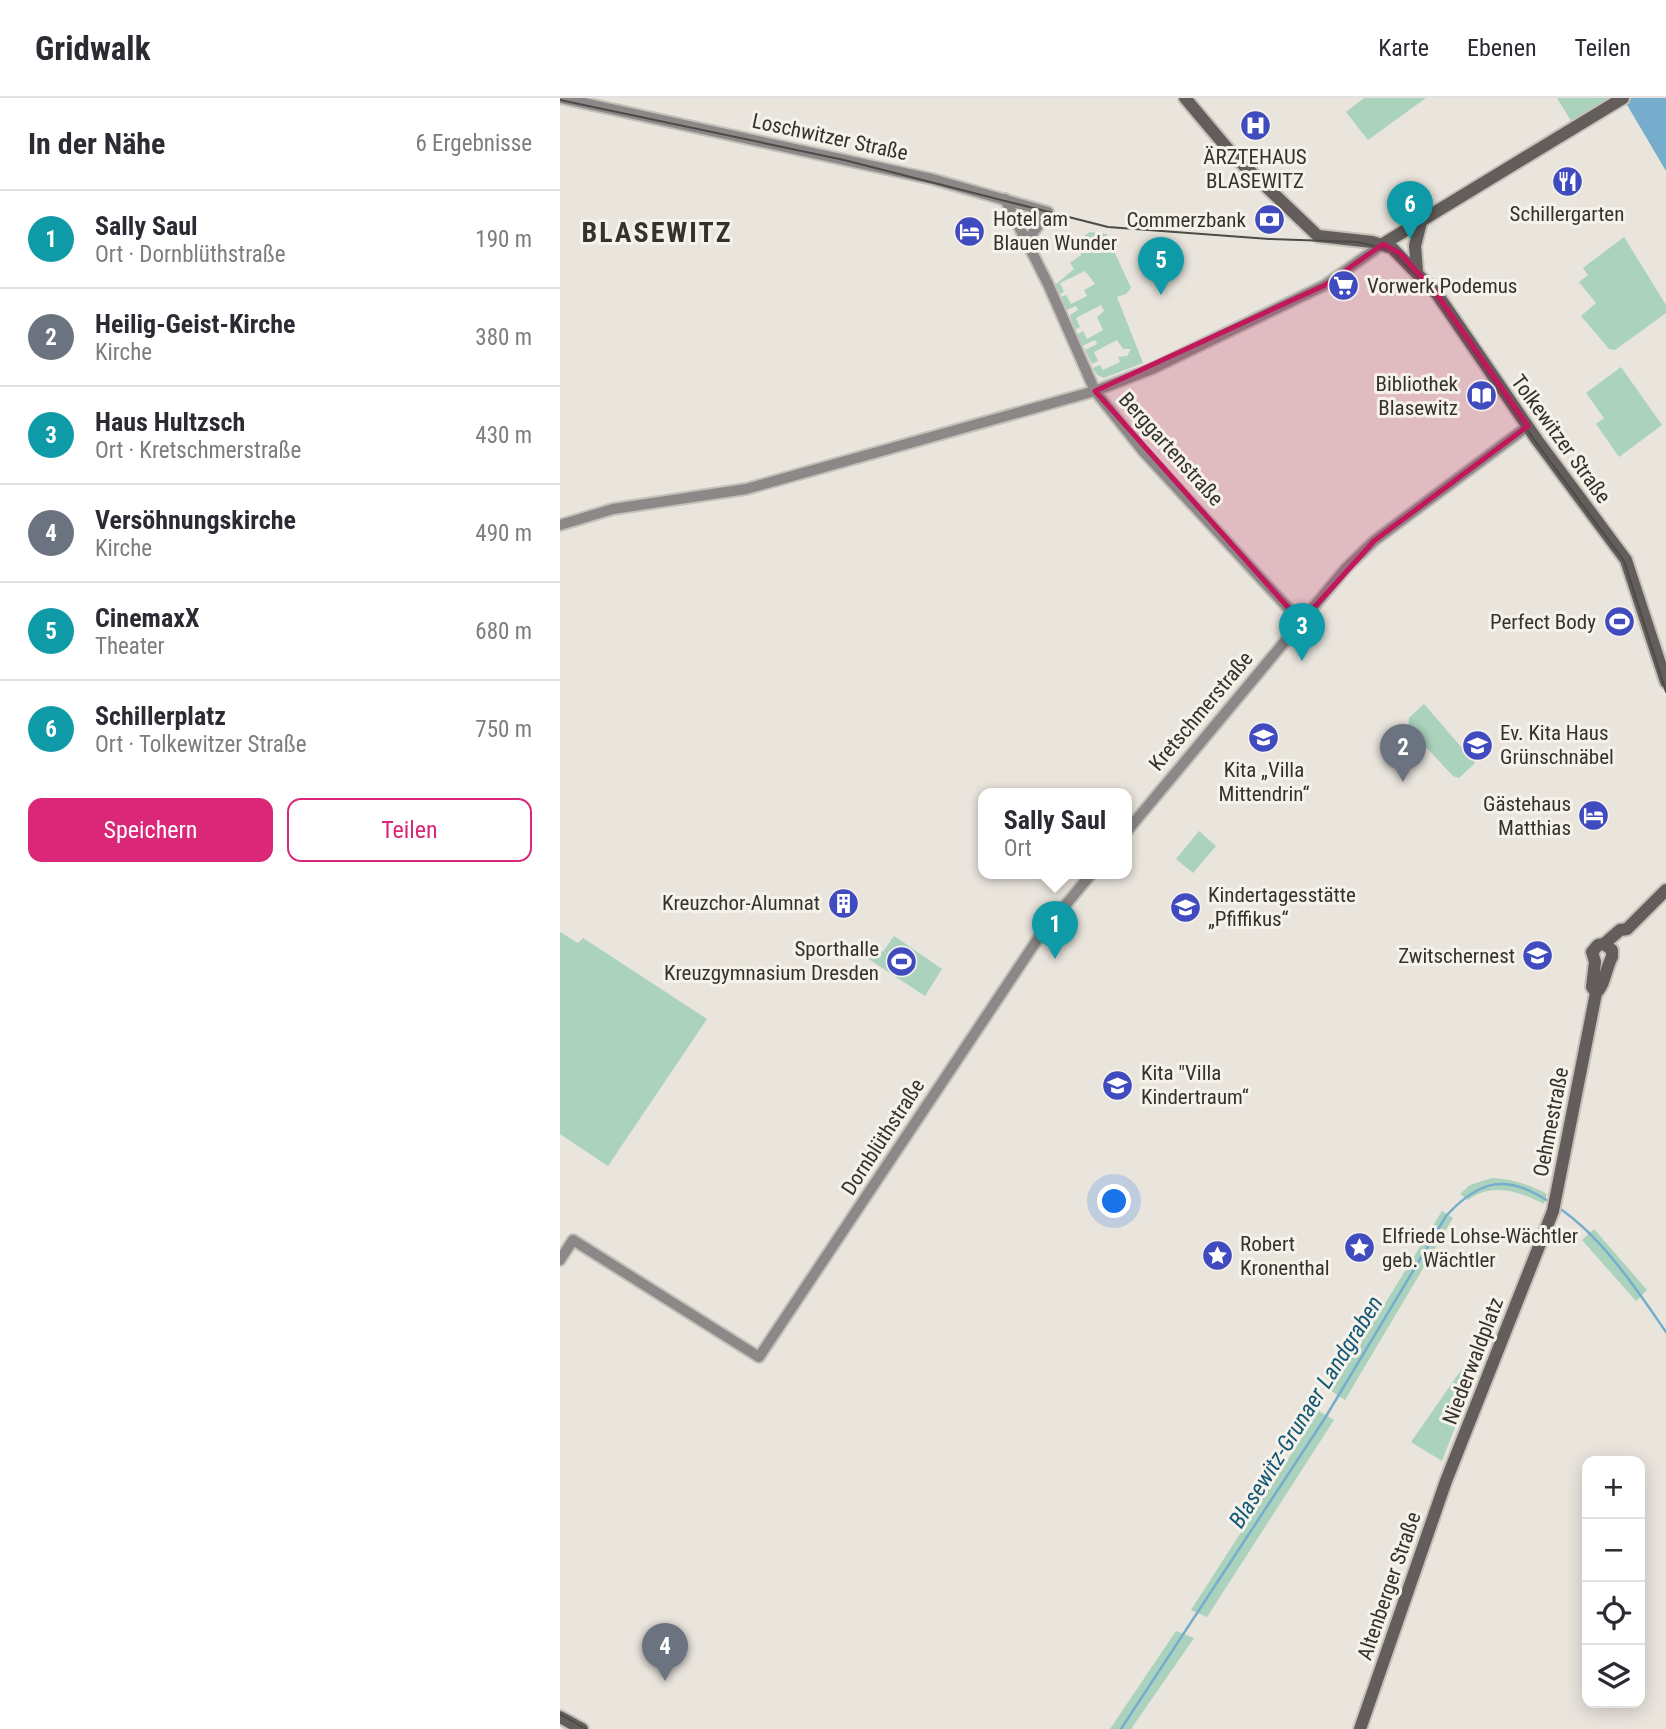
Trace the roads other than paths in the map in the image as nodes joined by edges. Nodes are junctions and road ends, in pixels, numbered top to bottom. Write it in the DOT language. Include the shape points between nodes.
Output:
graph roads {
  1 [pos="561,98"];
  2 [pos="1185,98"];
  3 [pos="1623,98"];
  4 [pos="1005,199"];
  5 [pos="1421,222"];
  6 [pos="1027,241"];
  7 [pos="1383,244"];
  8 [pos="1417,271"];
  9 [pos="1096,391"];
  10 [pos="1528,426"];
  11 [pos="560,525"];
  12 [pos="1301,622"];
  13 [pos="1666,682"];
  14 [pos="1132,825"];
  15 [pos="1087,879"];
  16 [pos="1666,890"];
  17 [pos="1535,1255"];
  18 [pos="560,1260"];
  19 [pos="1446,1481"];
  20 [pos="560,1717"];
  21 [pos="582,1729"];
  22 [pos="1360,1729"];
  1 -- 4 [label="street, Loschwitzer Straße" via="845,159"];
  2 -- 7 [label="main road" via="1233,155 1320,238"];
  3 -- 5 [label="main road"];
  4 -- 6 [label="street, Berggartenstraße"];
  4 -- 6 [label="street, Loschwitzer Straße" via="1048,212"];
  5 -- 7 [label="main road"];
  5 -- 8 [label="main road" via="1415,244"];
  6 -- 9 [label="street, Berggartenstraße"];
  7 -- 8 [label="main road, Tolkewitzer Straße"];
  7 -- 9 [label="street" via="1325,285"];
  8 -- 10 [label="main road, Tolkewitzer Straße"];
  9 -- 11 [label="street" via="746,489 612,509"];
  9 -- 12 [label="street, Berggartenstraße" via="1143,450"];
  10 -- 12 [label="street, Kretschmerstraße" via="1374,541"];
  10 -- 13 [label="main road, Tolkewitzer Straße" via="1626,560"];
  12 -- 14 [label="street, Kretschmerstraße"];
  15 -- 18 [label="street, Dornblüthstraße" via="1039,937 759,1357 573,1241"];
  16 -- 17 [label="main road, Oehmestraße" via="1605,956 1553,1211"];
  17 -- 19 [label="main road, Niederwaldplatz"];
  19 -- 22 [label="main road, Altenberger Straße"];
  20 -- 21 [label="main road"];
}
